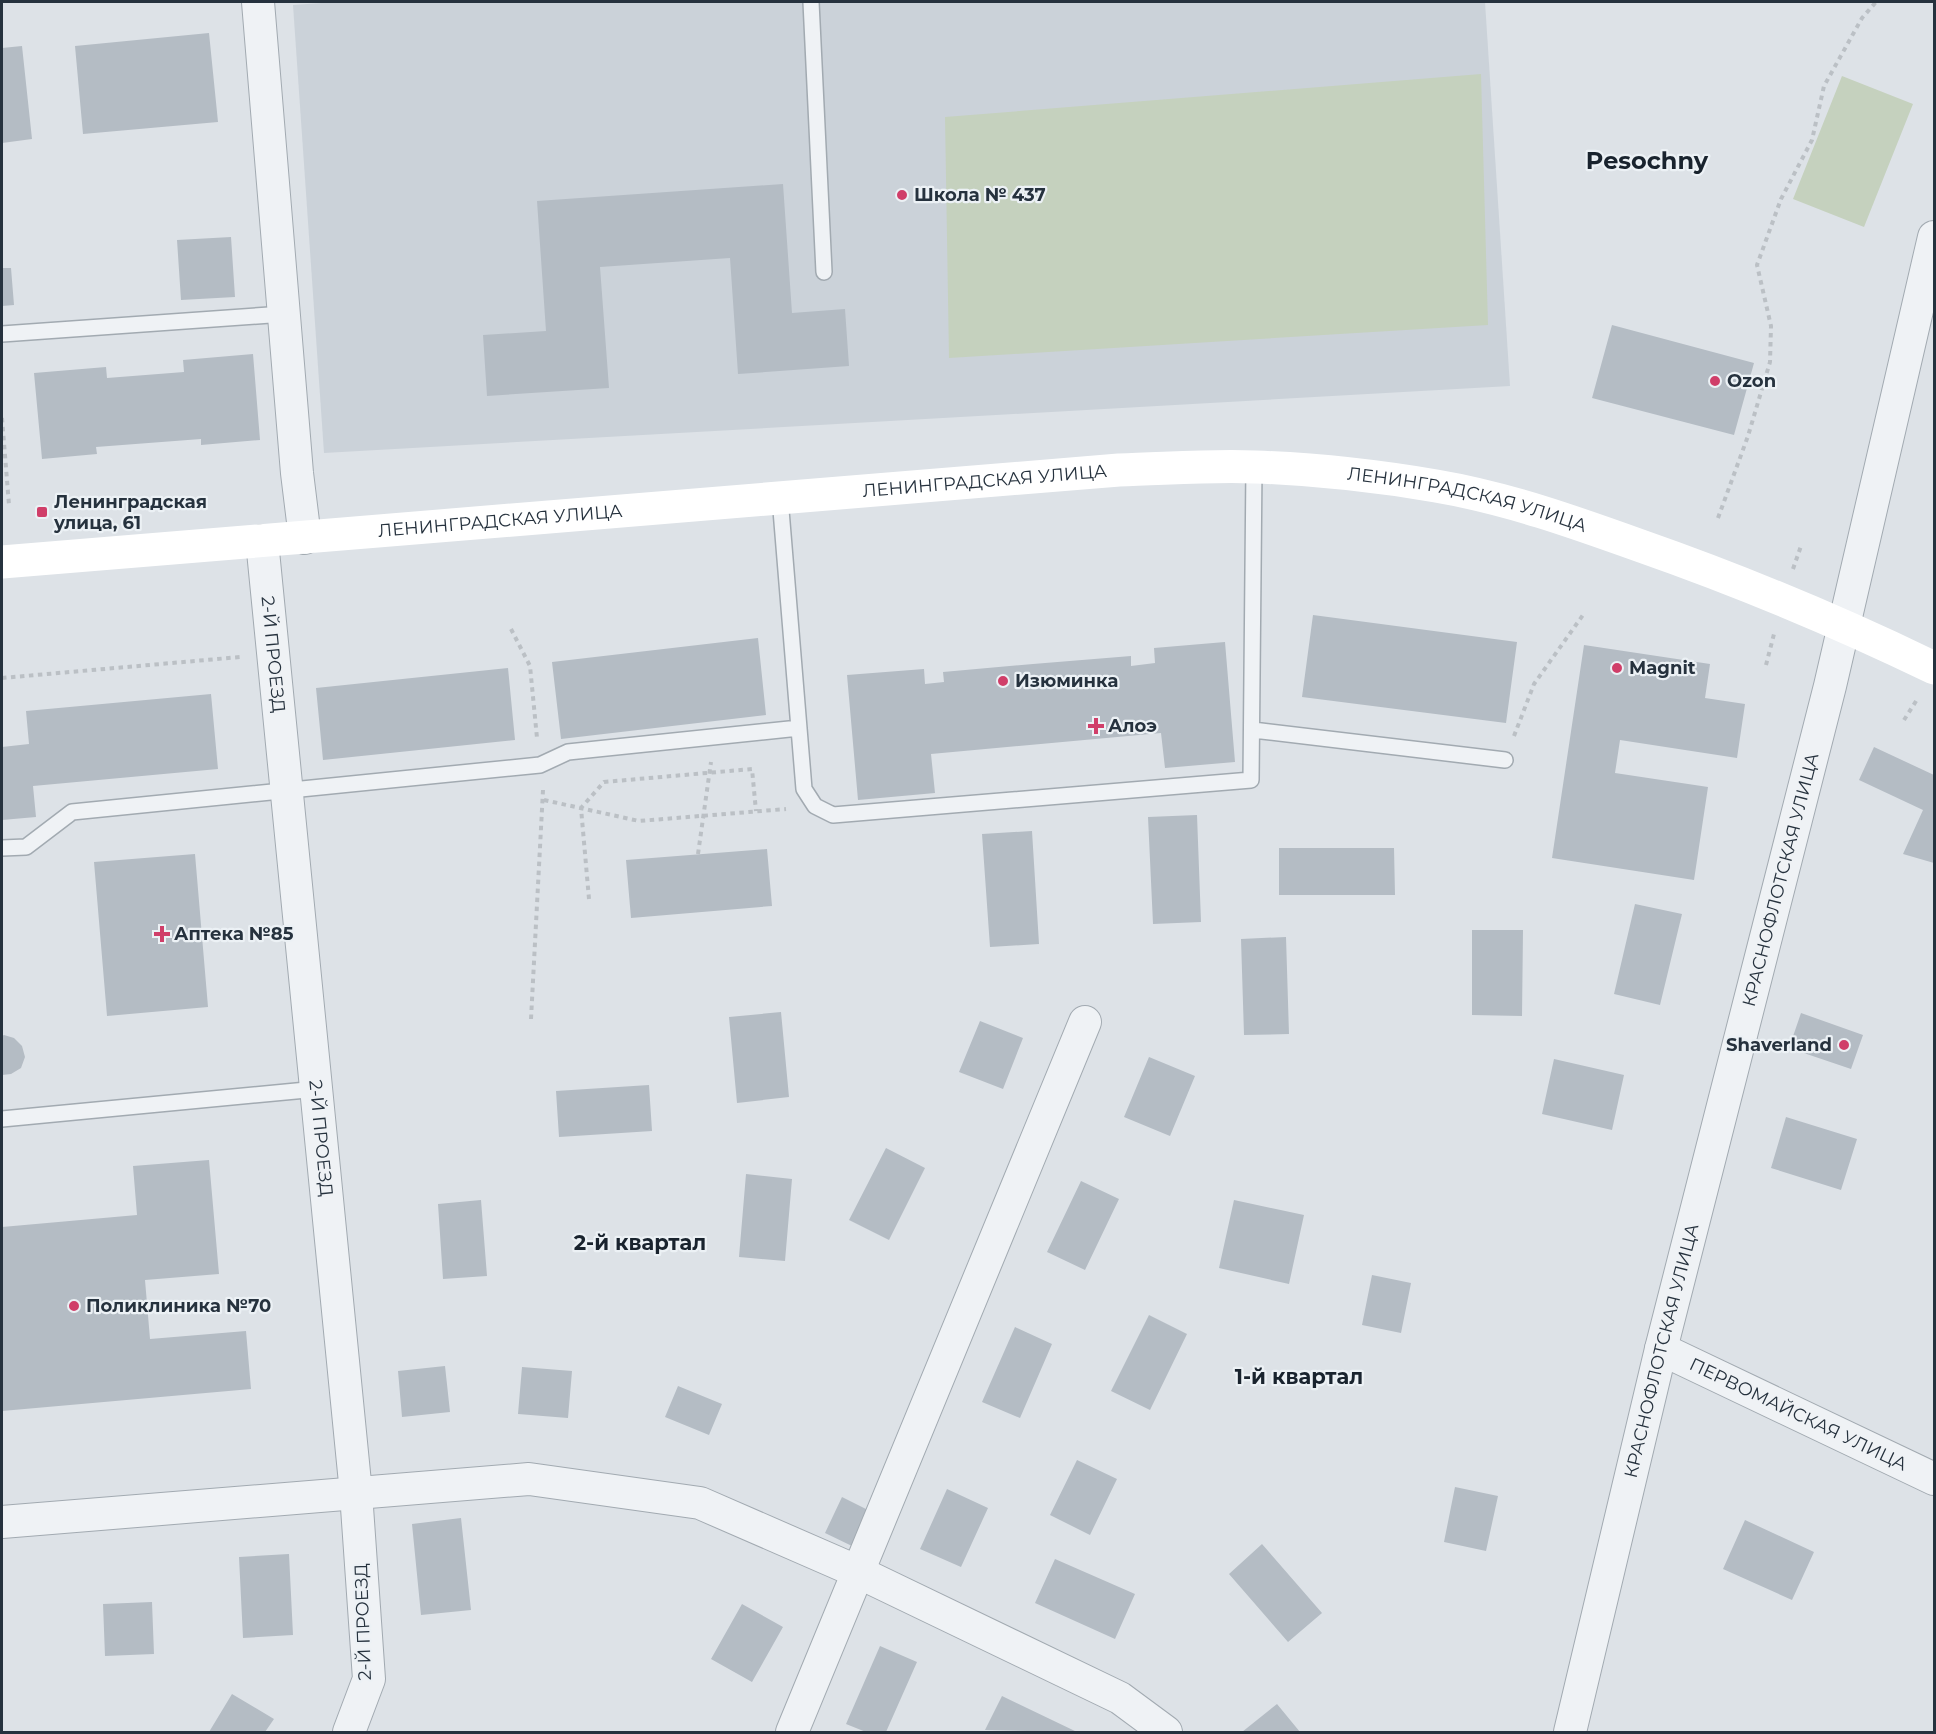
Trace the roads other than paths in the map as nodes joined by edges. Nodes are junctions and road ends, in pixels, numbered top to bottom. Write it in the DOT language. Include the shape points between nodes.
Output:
graph roads {
  1 [pos="258,2"];
  2 [pos="811,2"];
  3 [pos="1935,237"];
  4 [pos="824,272"];
  5 [pos="284,314"];
  6 [pos="2,334"];
  7 [pos="1254,466"];
  8 [pos="780,498"];
  9 [pos="304,538"];
  10 [pos="262,541"];
  11 [pos="2,561"];
  12 [pos="1845,624"];
  13 [pos="1935,668"];
  14 [pos="799,728"];
  15 [pos="1253,730"];
  16 [pos="1505,760"];
  17 [pos="288,790"];
  18 [pos="2,849"];
  19 [pos="1085,1022"];
  20 [pos="317,1089"];
  21 [pos="2,1119"];
  22 [pos="1661,1349"];
  23 [pos="1935,1479"];
  24 [pos="356,1493"];
  25 [pos="2,1522"];
  26 [pos="856,1571"];
  27 [pos="349,1732"];
  28 [pos="792,1732"];
  29 [pos="1166,1732"];
  30 [pos="1570,1732"];
  1 -- 5 [label="street"];
  2 -- 4 [label="lane"];
  3 -- 12 [label="street, КРАСНОФЛОТСКАЯ УЛИЦА"];
  5 -- 6 [label="lane"];
  5 -- 9 [label="street"];
  7 -- 8 [label="main road, ЛЕНИНГРАДСКАЯ УЛИЦА" via="1119,470"];
  7 -- 12 [label="main road, ЛЕНИНГРАДСКАЯ УЛИЦА" via="1354,474 1496,499 1579,523 1700,566"];
  7 -- 15 [label="lane"];
  8 -- 9 [label="main road, ЛЕНИНГРАДСКАЯ УЛИЦА"];
  8 -- 14 [label="lane"];
  9 -- 10 [label="main road, ЛЕНИНГРАДСКАЯ УЛИЦА"];
  10 -- 11 [label="main road, ЛЕНИНГРАДСКАЯ УЛИЦА"];
  10 -- 17 [label="street, 2-Й ПРОЕЗД"];
  12 -- 13 [label="main road, ЛЕНИНГРАДСКАЯ УЛИЦА"];
  12 -- 22 [label="street, КРАСНОФЛОТСКАЯ УЛИЦА"];
  14 -- 15 [label="lane" via="804,789 815,806 833,815 1251,780"];
  14 -- 17 [label="lane" via="568,752 540,765"];
  15 -- 16 [label="lane"];
  17 -- 18 [label="lane" via="72,812 26,847"];
  17 -- 20 [label="street, 2-Й ПРОЕЗД"];
  19 -- 26 [label="street"];
  20 -- 21 [label="lane"];
  20 -- 24 [label="street, 2-Й ПРОЕЗД"];
  22 -- 23 [label="street, ПЕРВОМАЙСКАЯ УЛИЦА"];
  22 -- 30 [label="street, КРАСНОФЛОТСКАЯ УЛИЦА"];
  24 -- 25 [label="street"];
  24 -- 26 [label="street" via="529,1479 700,1503"];
  24 -- 27 [label="street, 2-Й ПРОЕЗД" via="369,1680"];
  26 -- 28 [label="street"];
  26 -- 29 [label="street" via="1120,1698"];
}
